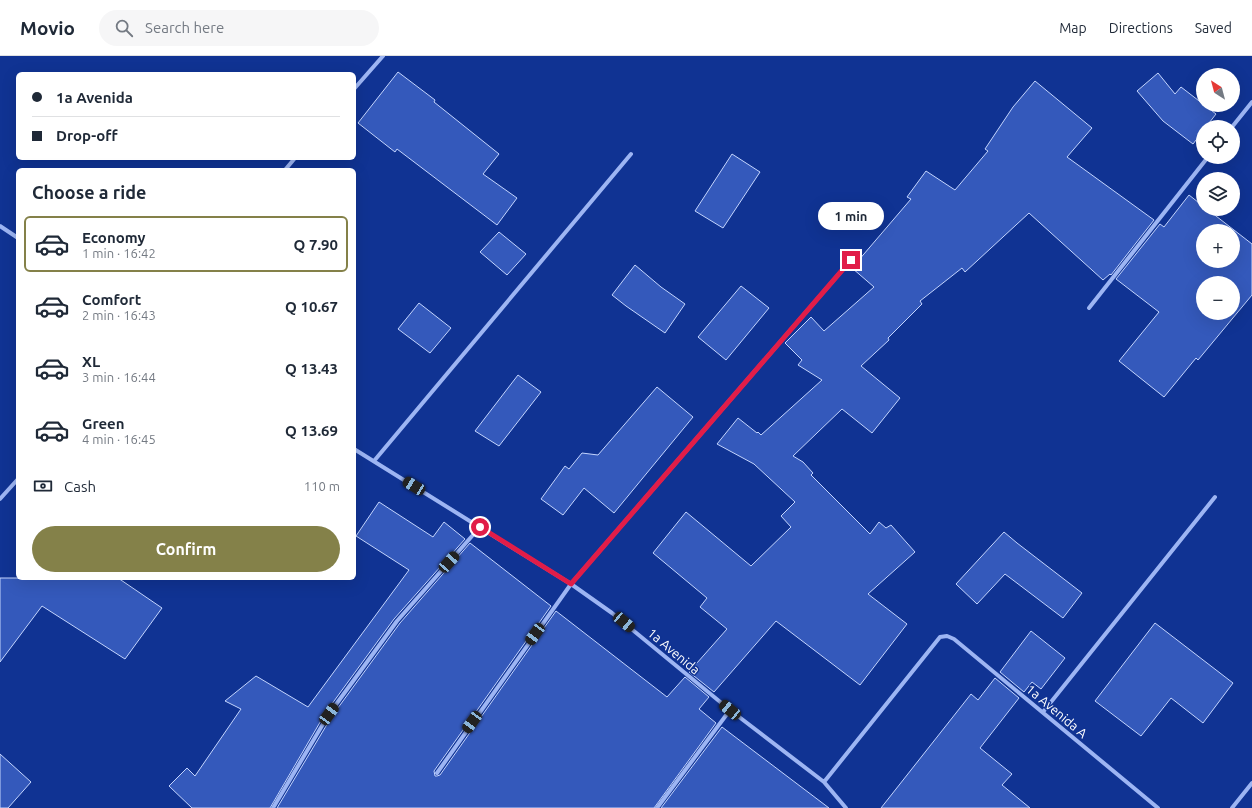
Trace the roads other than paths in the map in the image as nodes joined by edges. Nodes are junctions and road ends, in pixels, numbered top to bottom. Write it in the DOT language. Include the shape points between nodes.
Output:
graph roads {
  1 [pos="383,56"];
  2 [pos="356,88"];
  3 [pos="1252,102"];
  4 [pos="1238,120"];
  5 [pos="631,154"];
  6 [pos="293,160"];
  7 [pos="1202,164"];
  8 [pos="287,168"];
  9 [pos="0,226"];
  10 [pos="16,237"];
  11 [pos="851,260"];
  12 [pos="1089,308"];
  13 [pos="356,450"];
  14 [pos="374,461"];
  15 [pos="16,481"];
  16 [pos="1215,497"];
  17 [pos="0,499"];
  18 [pos="480,527"];
  19 [pos="571,584"];
  20 [pos="730,710"];
  21 [pos="1043,712"];
  22 [pos="437,773"];
  23 [pos="824,782"];
  24 [pos="1252,783"];
  25 [pos="273,808"];
  26 [pos="657,808"];
  27 [pos="846,808"];
  28 [pos="1158,808"];
  29 [pos="1232,808"];
  1 -- 2 [label="street"];
  3 -- 4 [label="street"];
  5 -- 14 [label="street"];
  6 -- 8 [label="street"];
  7 -- 12 [label="street"];
  9 -- 10 [label="street"];
  11 -- 19 [label="street"];
  13 -- 14 [label="street, 1a Avenida"];
  14 -- 18 [label="street, 1a Avenida"];
  15 -- 17 [label="street"];
  16 -- 21 [label="street"];
  18 -- 19 [label="street, 1a Avenida"];
  18 -- 25 [label="street" via="397,621 329,714"];
  19 -- 20 [label="street, 1a Avenida" via="612,613"];
  19 -- 22 [label="street"];
  20 -- 23 [label="street, 1a Avenida"];
  20 -- 26 [label="street"];
  21 -- 23 [label="street, 1a Avenida A" via="954,639 940,637"];
  21 -- 28 [label="street, 1a Avenida A"];
  23 -- 27 [label="street, 1a Avenida"];
  24 -- 29 [label="street"];
}
